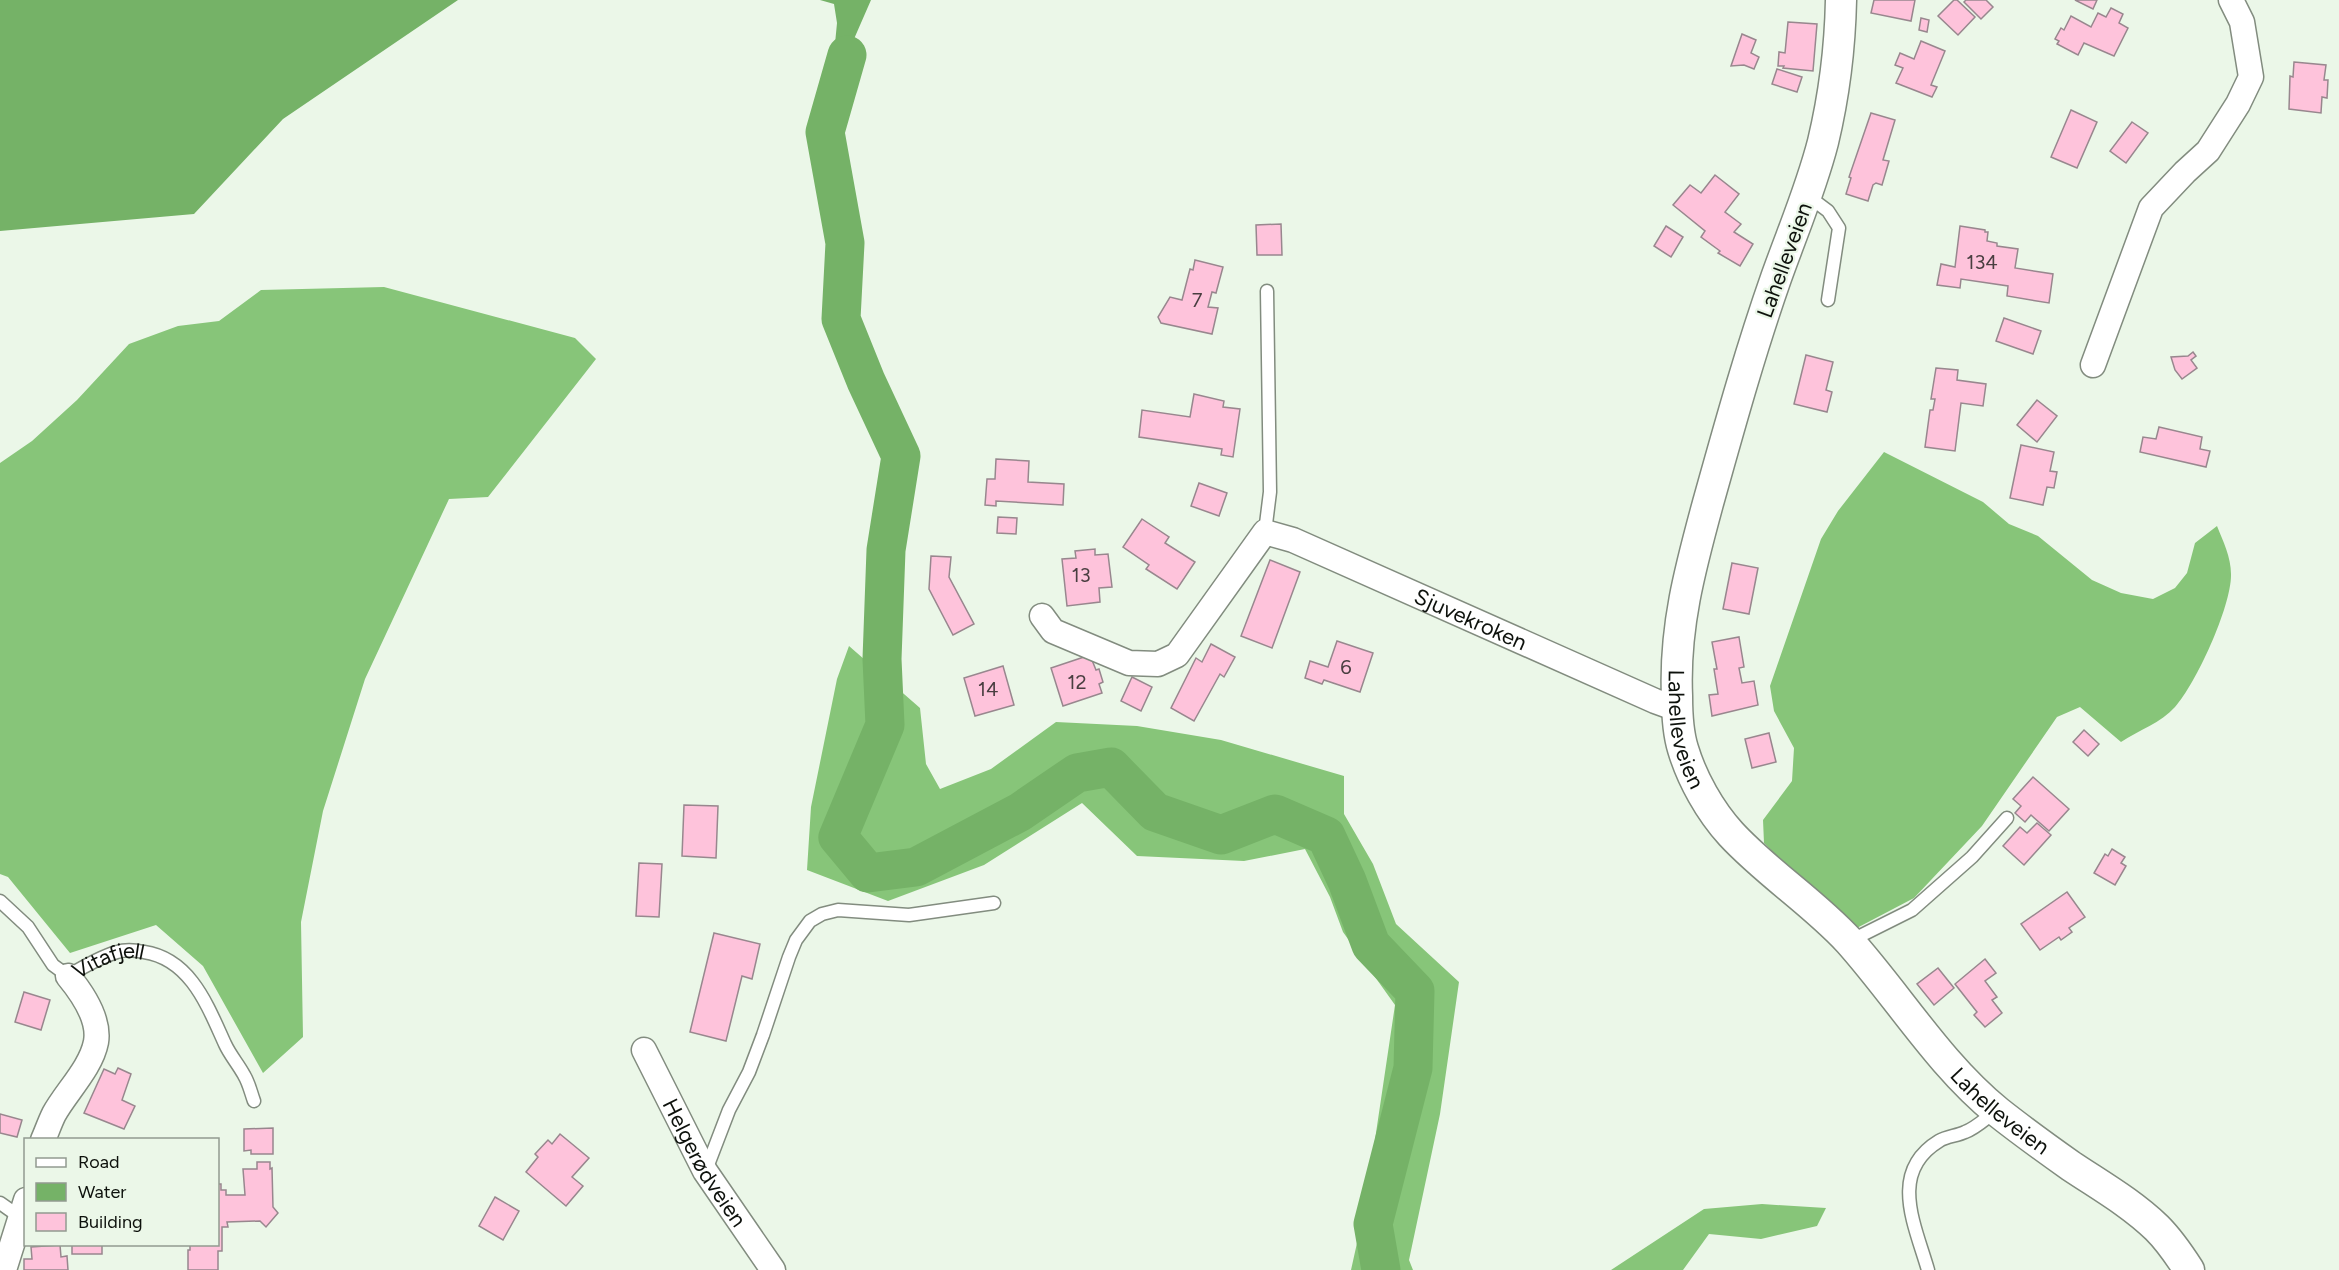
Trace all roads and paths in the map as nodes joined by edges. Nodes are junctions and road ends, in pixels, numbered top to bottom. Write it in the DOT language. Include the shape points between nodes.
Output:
graph roads {
  1 [pos="1841,0"];
  2 [pos="2231,0"];
  3 [pos="1807,196"];
  4 [pos="1267,291"];
  5 [pos="1828,300"];
  6 [pos="2093,364"];
  7 [pos="1265,532"];
  8 [pos="1042,616"];
  9 [pos="1677,709"];
  10 [pos="2007,818"];
  11 [pos="0,901"];
  12 [pos="994,903"];
  13 [pos="1849,941"];
  14 [pos="68,976"];
  15 [pos="644,1050"];
  16 [pos="254,1101"];
  17 [pos="1997,1111"];
  18 [pos="44,1138"];
  19 [pos="705,1171"];
  20 [pos="0,1203"];
  21 [pos="23,1208"];
  22 [pos="4,1270"];
  23 [pos="773,1270"];
  24 [pos="1928,1270"];
  25 [pos="2189,1270"];
  1 -- 3 [label="street, Lahelleveien" via="1833,93"];
  2 -- 6 [label="street" via="2242,22 2251,77 2208,151 2151,208"];
  3 -- 5 [label="lane" via="1828,211 1839,228"];
  3 -- 9 [label="street, Lahelleveien" via="1746,368 1696,545 1678,623"];
  4 -- 7 [label="lane" via="1270,492"];
  7 -- 8 [label="street" via="1177,655 1158,664 1129,663 1053,631"];
  7 -- 9 [label="street, Sjuvekroken" via="1293,540"];
  9 -- 13 [label="street, Lahelleveien" via="1683,747 1717,814 1743,845"];
  10 -- 13 [label="lane" via="1972,857 1912,910"];
  11 -- 14 [label="lane" via="28,927 53,965"];
  12 -- 19 [label="lane" via="909,915 838,910 810,921 796,940 753,1062"];
  13 -- 17 [label="street, Lahelleveien" via="1952,1067"];
  14 -- 16 [label="lane, Vitafjell" via="118,952 132,950 167,959 198,989 228,1052 246,1077"];
  14 -- 18 [label="street, Vitafjell" via="91,1012 96,1041"];
  15 -- 19 [label="street, Helgerødveien"];
  17 -- 24 [label="lane" via="1966,1132 1942,1139 1916,1161 1908,1186 1909,1202"];
  17 -- 25 [label="street, Lahelleveien" via="2130,1204 2160,1231"];
  19 -- 23 [label="street, Helgerødveien"];
  20 -- 21 [label="lane"];
  21 -- 22 [label="street"];
}
